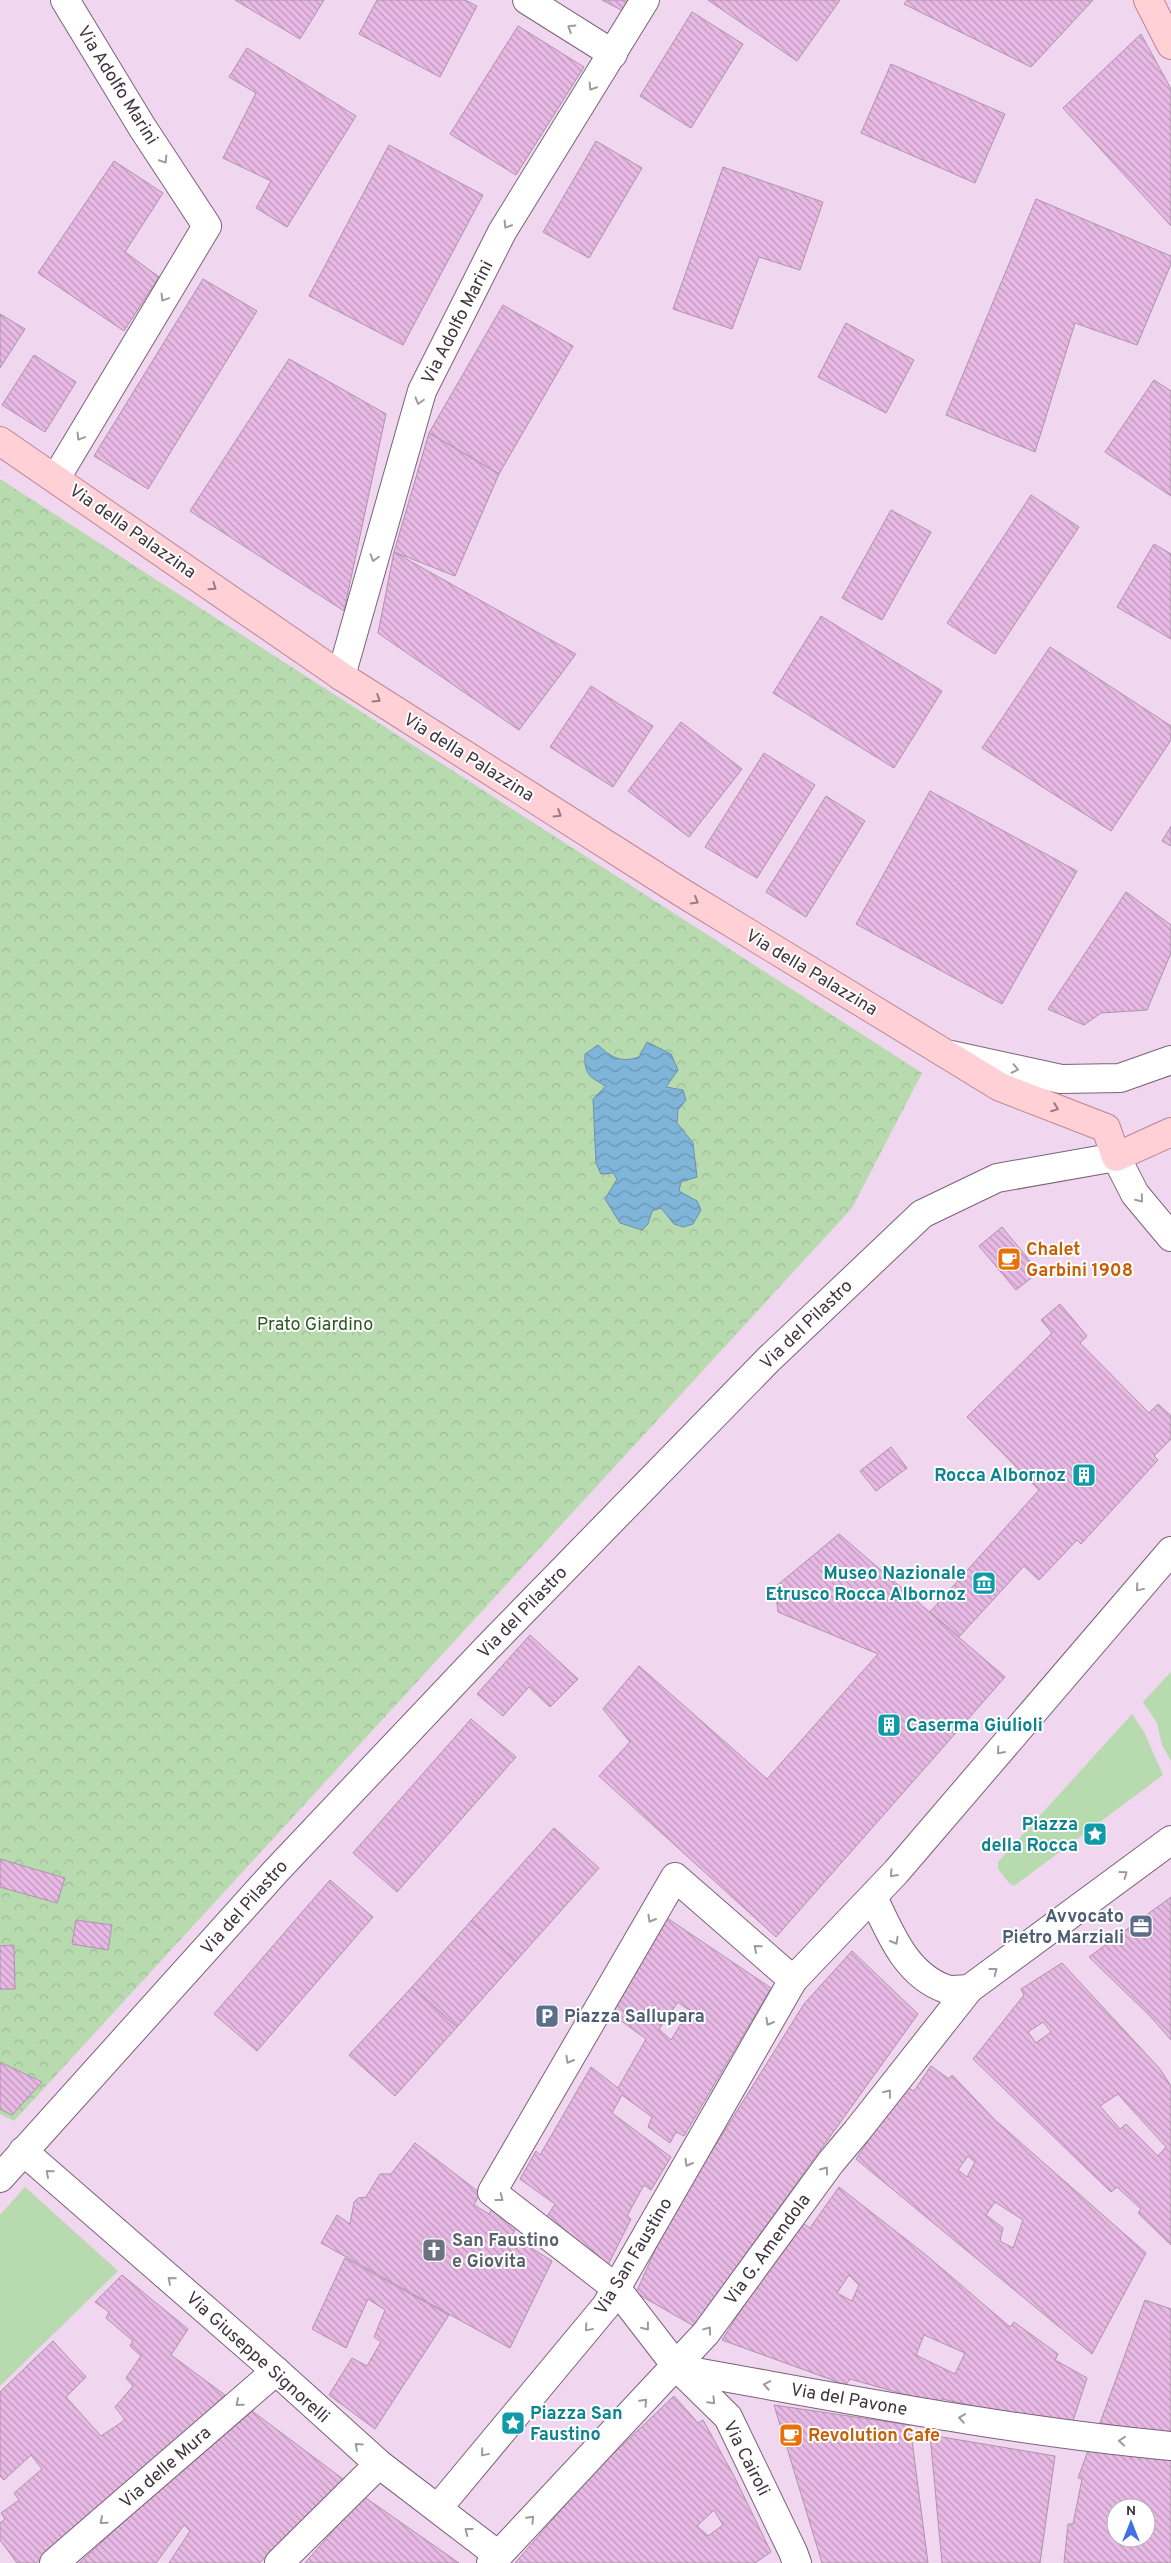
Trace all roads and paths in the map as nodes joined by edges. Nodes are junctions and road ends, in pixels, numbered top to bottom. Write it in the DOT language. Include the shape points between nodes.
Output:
graph roads {
  1 [pos="65,0"];
  2 [pos="527,0"];
  3 [pos="645,0"];
  4 [pos="1148,0"];
  5 [pos="1171,45"];
  6 [pos="613,54"];
  7 [pos="0,441"];
  8 [pos="56,478"];
  9 [pos="341,676"];
  10 [pos="950,1055"];
  11 [pos="1171,1060"];
  12 [pos="1171,1132"];
  13 [pos="1116,1157"];
  14 [pos="1171,1237"];
  15 [pos="1171,1551"];
  16 [pos="1171,1840"];
  17 [pos="873,1898"];
  18 [pos="793,1980"];
  19 [pos="969,1989"];
  20 [pos="12,2155"];
  21 [pos="0,2178"];
  22 [pos="616,2288"];
  23 [pos="677,2367"];
  24 [pos="276,2372"];
  25 [pos="1171,2446"];
  26 [pos="379,2464"];
  27 [pos="438,2508"];
  28 [pos="494,2559"];
  29 [pos="789,2559"];
  30 [pos="54,2563"];
  31 [pos="279,2563"];
  1 -- 8 [label="street, Via Adolfo Marini, one-way" via="207,226"];
  6 -- 2 [label="street, one-way"];
  3 -- 6 [label="street, Via Adolfo Marini"];
  4 -- 5 [label="main road"];
  6 -- 9 [label="street, Via Adolfo Marini, one-way" via="502,232 422,391"];
  7 -- 8 [label="main road, Via della Palazzina"];
  8 -- 9 [label="main road, Via della Palazzina, one-way"];
  9 -- 10 [label="main road, Via della Palazzina, one-way" via="681,892"];
  10 -- 11 [label="street, Via della Palazzina, one-way" via="1061,1079 1120,1078"];
  10 -- 13 [label="main road, Via della Palazzina, one-way" via="1000,1087 1106,1128"];
  12 -- 13 [label="main road"];
  13 -- 14 [label="street, one-way" via="1135,1194"];
  13 -- 20 [label="street, Via del Pilastro" via="997,1178 922,1214 769,1359 487,1648"];
  15 -- 17 [label="street, one-way"];
  19 -- 16 [label="street, one-way"];
  17 -- 18 [label="street"];
  17 -- 19 [label="street, one-way" via="895,1943 917,1973 947,1990"];
  18 -- 22 [label="street, Via San Faustino, one-way"];
  18 -- 22 [label="street, one-way" via="676,1877 492,2192"];
  23 -- 19 [label="street, Via G. Amendola, one-way" via="706,2333 830,2162"];
  20 -- 21 [label="street, Via del Pilastro"];
  24 -- 20 [label="street, Via Giuseppe Signorelli, one-way"];
  22 -- 23 [label="street, one-way"];
  22 -- 27 [label="street, Via San Faustino, one-way" via="606,2306"];
  25 -- 23 [label="street, Via del Pavone, one-way" via="1062,2435"];
  28 -- 23 [label="street, one-way"];
  23 -- 29 [label="street, Via Cairoli, one-way" via="728,2417"];
  26 -- 24 [label="street, Via Giuseppe Signorelli, one-way"];
  24 -- 30 [label="street, Via delle Mura, one-way"];
  26 -- 27 [label="street, Via Giuseppe Signorelli"];
  26 -- 31 [label="street"];
  28 -- 27 [label="street, Via Giuseppe Signorelli, one-way"];
}
